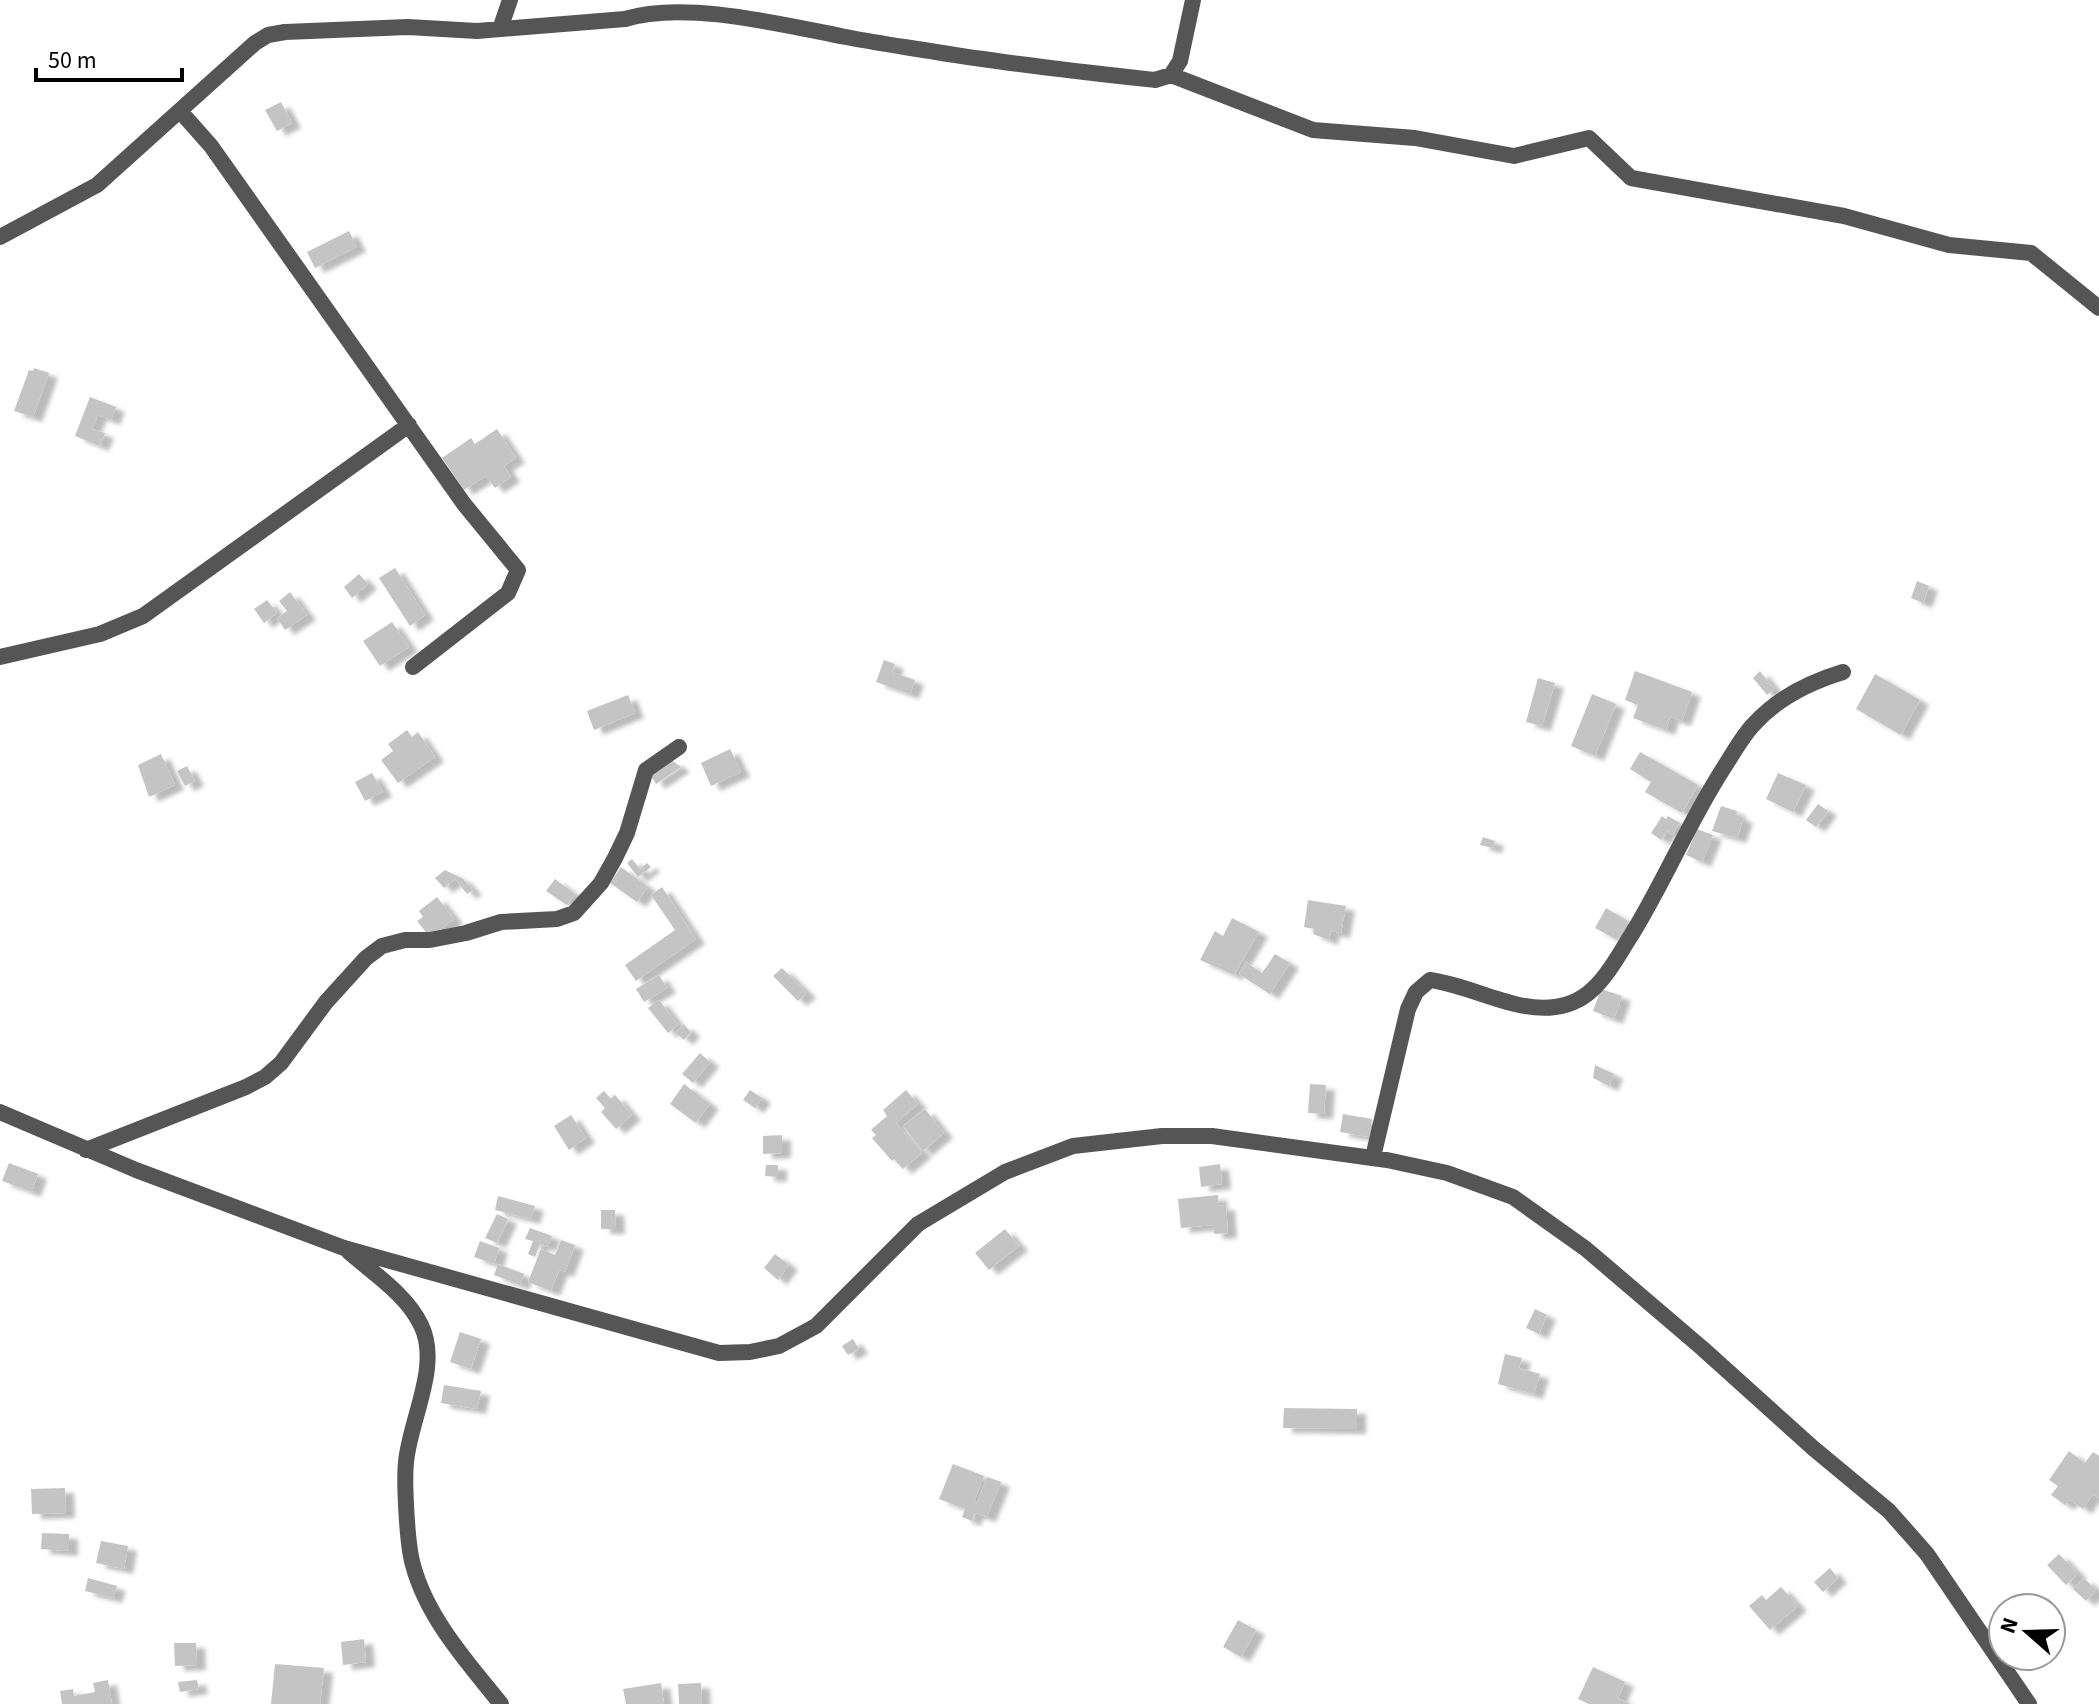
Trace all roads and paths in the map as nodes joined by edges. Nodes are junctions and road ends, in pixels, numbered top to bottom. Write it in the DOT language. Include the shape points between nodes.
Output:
graph roads {
  1 [pos="510,0"];
  2 [pos="1193,0"];
  3 [pos="500,29"];
  4 [pos="1171,75"];
  5 [pos="180,111"];
  6 [pos="0,237"];
  7 [pos="2099,308"];
  8 [pos="409,425"];
  9 [pos="0,657"];
  10 [pos="413,667"];
  11 [pos="1843,672"];
  12 [pos="679,747"];
  13 [pos="0,1112"];
  14 [pos="86,1150"];
  15 [pos="1373,1157"];
  16 [pos="344,1248"];
  17 [pos="501,1704"];
  18 [pos="2029,1704"];
  1 -- 3 [label="street"];
  2 -- 4 [label="street" via="1180,61"];
  3 -- 4 [label="street" via="625,19 642,11 673,8 941,53 1155,80"];
  3 -- 5 [label="street" via="408,27 268,35"];
  4 -- 7 [label="street" via="1313,130 1415,138 1514,156 1589,138 1631,178 1844,216 1949,245 2031,253"];
  5 -- 6 [label="street" via="97,185"];
  5 -- 8 [label="street" via="211,146"];
  8 -- 9 [label="street" via="143,616 100,634"];
  8 -- 10 [label="street" via="518,570 508,593"];
  11 -- 15 [label="street" via="1812,682 1754,724 1698,808 1615,962 1576,1002 1529,1007 1430,980 1416,992"];
  12 -- 14 [label="street" via="646,770 615,858 574,913 382,946 326,1002 265,1077"];
  13 -- 14 [label="street"];
  14 -- 16 [label="street"];
  15 -- 16 [label="street" via="1212,1136 1073,1146 1005,1172 918,1224 816,1326 779,1346 750,1352 719,1353"];
  15 -- 18 [label="street" via="1447,1173 1513,1197 1586,1249 1911,1533"];
  16 -- 17 [label="street" via="407,1302 423,1327 430,1358 405,1464 413,1565 436,1617"];
}
